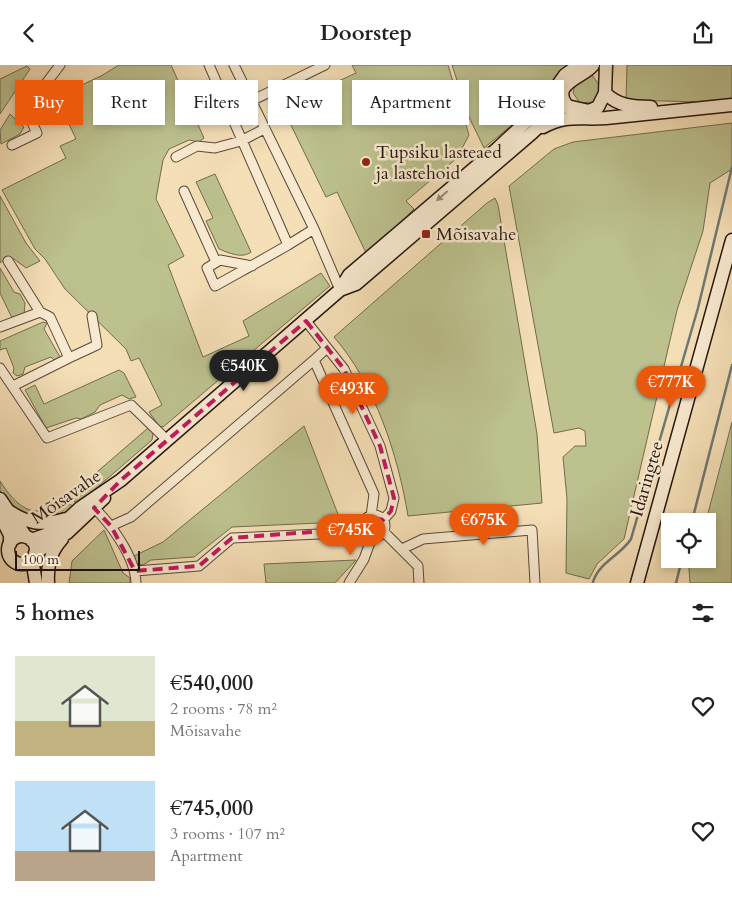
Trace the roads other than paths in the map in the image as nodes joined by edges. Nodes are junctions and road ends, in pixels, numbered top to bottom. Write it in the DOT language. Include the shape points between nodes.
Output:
graph roads {
  1 [pos="60,65"];
  2 [pos="209,65"];
  3 [pos="234,65"];
  4 [pos="325,65"];
  5 [pos="606,65"];
  6 [pos="585,66"];
  7 [pos="241,80"];
  8 [pos="605,89"];
  9 [pos="258,98"];
  10 [pos="732,105"];
  11 [pos="567,106"];
  12 [pos="662,111"];
  13 [pos="258,116"];
  14 [pos="579,118"];
  15 [pos="264,129"];
  16 [pos="532,133"];
  17 [pos="240,141"];
  18 [pos="12,145"];
  19 [pos="176,157"];
  20 [pos="184,191"];
  21 [pos="314,229"];
  22 [pos="732,240"];
  23 [pos="288,245"];
  24 [pos="8,261"];
  25 [pos="216,262"];
  26 [pos="252,266"];
  27 [pos="340,290"];
  28 [pos="40,312"];
  29 [pos="92,317"];
  30 [pos="306,321"];
  31 [pos="0,327"];
  32 [pos="327,348"];
  33 [pos="69,359"];
  34 [pos="314,359"];
  35 [pos="0,368"];
  36 [pos="13,386"];
  37 [pos="167,440"];
  38 [pos="91,505"];
  39 [pos="2,508"];
  40 [pos="372,516"];
  41 [pos="69,518"];
  42 [pos="383,519"];
  43 [pos="111,526"];
  44 [pos="363,528"];
  45 [pos="384,532"];
  46 [pos="67,533"];
  47 [pos="372,537"];
  48 [pos="10,544"];
  49 [pos="402,549"];
  50 [pos="29,551"];
  51 [pos="135,571"];
  52 [pos="28,583"];
  53 [pos="36,583"];
  54 [pos="48,583"];
  55 [pos="136,583"];
  56 [pos="349,583"];
  57 [pos="419,583"];
  58 [pos="535,583"];
  59 [pos="637,583"];
  1 -- 18 [label="street" via="26,110 36,133"];
  2 -- 17 [label="street"];
  3 -- 7 [label="street"];
  4 -- 9 [label="street"];
  5 -- 8 [label="street"];
  6 -- 8 [label="street" via="602,76"];
  6 -- 11 [label="street" via="564,90"];
  6 -- 27 [label="street, Mõisavahe, one-way" via="565,75 543,106 491,155 349,275"];
  8 -- 11 [label="street" via="598,107 589,111"];
  8 -- 12 [label="street" via="613,101 622,105 654,107"];
  10 -- 12 [label="street"];
  11 -- 14 [label="street"];
  11 -- 16 [label="street, Mõisavahe" via="557,109"];
  12 -- 14 [label="street"];
  13 -- 15 [label="street"];
  14 -- 16 [label="street" via="559,119"];
  15 -- 17 [label="street"];
  15 -- 21 [label="street"];
  16 -- 27 [label="street, Mõisavahe" via="356,284"];
  17 -- 19 [label="street" via="215,148 197,146"];
  17 -- 23 [label="street"];
  20 -- 25 [label="street"];
  21 -- 23 [label="street"];
  21 -- 27 [label="street"];
  22 -- 59 [label="street, Idaringtee"];
  23 -- 26 [label="street"];
  24 -- 28 [label="street"];
  25 -- 26 [label="street"];
  25 -- 26 [label="street" via="207,268 215,286"];
  27 -- 30 [label="street, Mõisavahe"];
  28 -- 31 [label="street"];
  28 -- 33 [label="street" via="50,317"];
  29 -- 33 [label="street" via="97,345"];
  30 -- 32 [label="street"];
  30 -- 37 [label="street, Mõisavahe"];
  32 -- 34 [label="street"];
  32 -- 42 [label="street" via="344,369 380,446 394,498 391,511"];
  33 -- 36 [label="street"];
  34 -- 40 [label="street" via="374,494"];
  34 -- 43 [label="street" via="132,517"];
  35 -- 36 [label="street"];
  36 -- 37 [label="street" via="47,438 131,405"];
  37 -- 38 [label="street, Mõisavahe"];
  38 -- 41 [label="street, Mõisavahe"];
  38 -- 43 [label="street"];
  38 -- 46 [label="street, Mõisavahe"];
  39 -- 41 [label="street" via="25,521 38,524"];
  39 -- 48 [label="street"];
  39 -- 50 [label="street"];
  40 -- 42 [label="street"];
  40 -- 44 [label="street" via="366,519"];
  41 -- 50 [label="street, Mõisavahe"];
  42 -- 45 [label="street"];
  43 -- 51 [label="street"];
  44 -- 47 [label="street"];
  44 -- 51 [label="street" via="341,533 232,538 199,565"];
  45 -- 47 [label="street"];
  45 -- 49 [label="street"];
  46 -- 50 [label="street, Mõisavahe"];
  46 -- 54 [label="street" via="51,556 47,569"];
  47 -- 56 [label="street" via="364,559"];
  48 -- 50 [label="street" via="18,537"];
  48 -- 50 [label="street" via="10,557"];
  49 -- 57 [label="street" via="418,566"];
  49 -- 58 [label="street" via="423,539 532,530"];
  50 -- 52 [label="street"];
  50 -- 53 [label="street"];
  51 -- 55 [label="street"];
}
